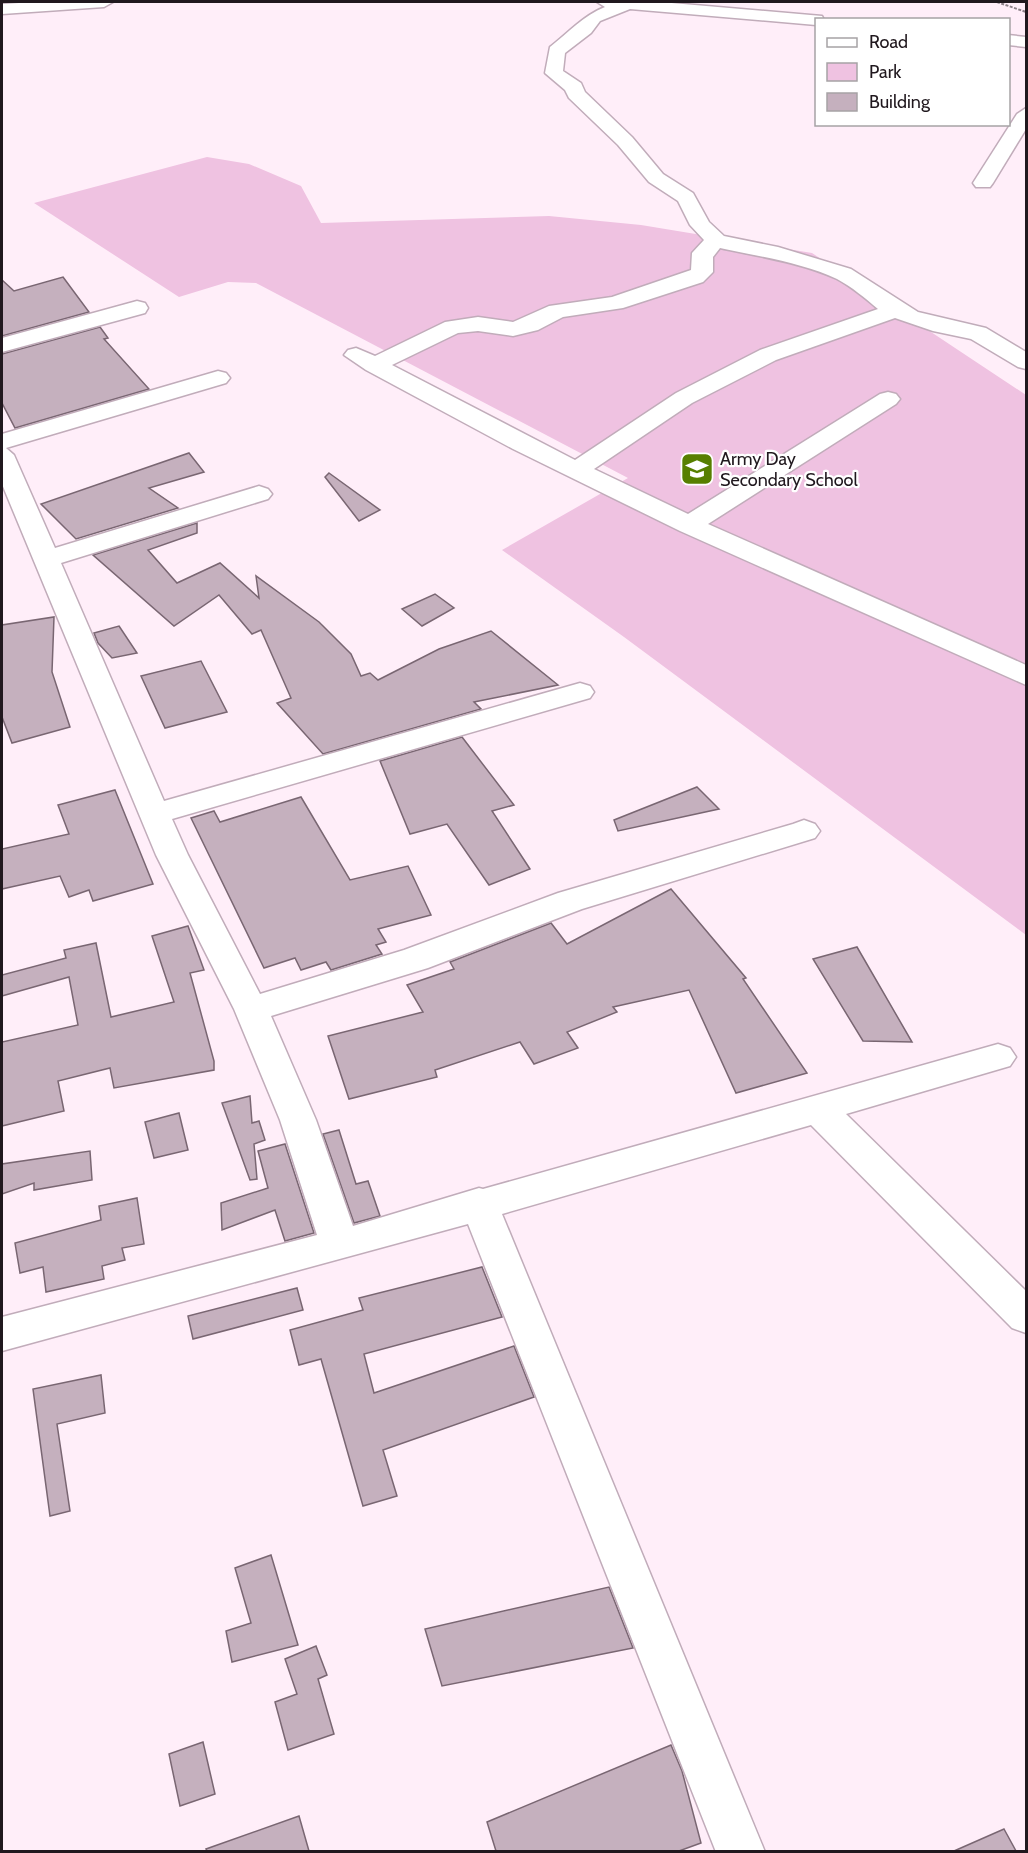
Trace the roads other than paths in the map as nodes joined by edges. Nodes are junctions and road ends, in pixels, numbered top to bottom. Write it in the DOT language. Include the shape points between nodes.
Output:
graph roads {
  1 [pos="104,2"];
  2 [pos="598,2"];
  3 [pos="628,4"];
  4 [pos="696,5"];
  5 [pos="2,9"];
  6 [pos="815,20"];
  7 [pos="1010,40"];
  8 [pos="1026,42"];
  9 [pos="1026,114"];
  10 [pos="983,183"];
  11 [pos="717,241"];
  12 [pos="137,308"];
  13 [pos="896,309"];
  14 [pos="2,345"];
  15 [pos="1026,362"];
  16 [pos="218,378"];
  17 [pos="888,399"];
  18 [pos="2,442"];
  19 [pos="2,455"];
  20 [pos="577,470"];
  21 [pos="259,495"];
  22 [pos="689,525"];
  23 [pos="46,559"];
  24 [pos="1026,676"];
  25 [pos="580,692"];
  26 [pos="154,814"];
  27 [pos="804,831"];
  28 [pos="251,1009"];
  29 [pos="998,1057"];
  30 [pos="817,1108"];
  31 [pos="479,1203"];
  32 [pos="340,1245"];
  33 [pos="1026,1316"];
  34 [pos="2,1334"];
  35 [pos="741,1851"];
  1 -- 5 [label="street"];
  2 -- 3 [label="street"];
  3 -- 4 [label="street"];
  3 -- 11 [label="street" via="594,17 556,51 554,73 574,87 576,94 625,141 656,178 686,197 700,225"];
  4 -- 6 [label="street"];
  7 -- 8 [label="street"];
  9 -- 10 [label="street"];
  11 -- 13 [label="street" via="843,274"];
  11 -- 20 [label="street" via="701,254 702,272 694,277 615,303 557,311 531,325 513,329 478,324 453,327 365,360"];
  12 -- 14 [label="street"];
  13 -- 15 [label="street" via="930,323 978,333"];
  13 -- 20 [label="street" via="768,355 684,398"];
  16 -- 18 [label="street"];
  17 -- 22 [label="street"];
  19 -- 23 [label="street"];
  20 -- 22 [label="street"];
  21 -- 23 [label="street"];
  22 -- 24 [label="street"];
  23 -- 26 [label="street"];
  25 -- 26 [label="street"];
  26 -- 28 [label="street" via="171,855"];
  27 -- 28 [label="street" via="570,901 416,959"];
  28 -- 32 [label="street" via="298,1120"];
  29 -- 30 [label="street"];
  30 -- 31 [label="street"];
  30 -- 33 [label="street"];
  31 -- 32 [label="street"];
  31 -- 35 [label="street"];
  32 -- 34 [label="street"];
}
